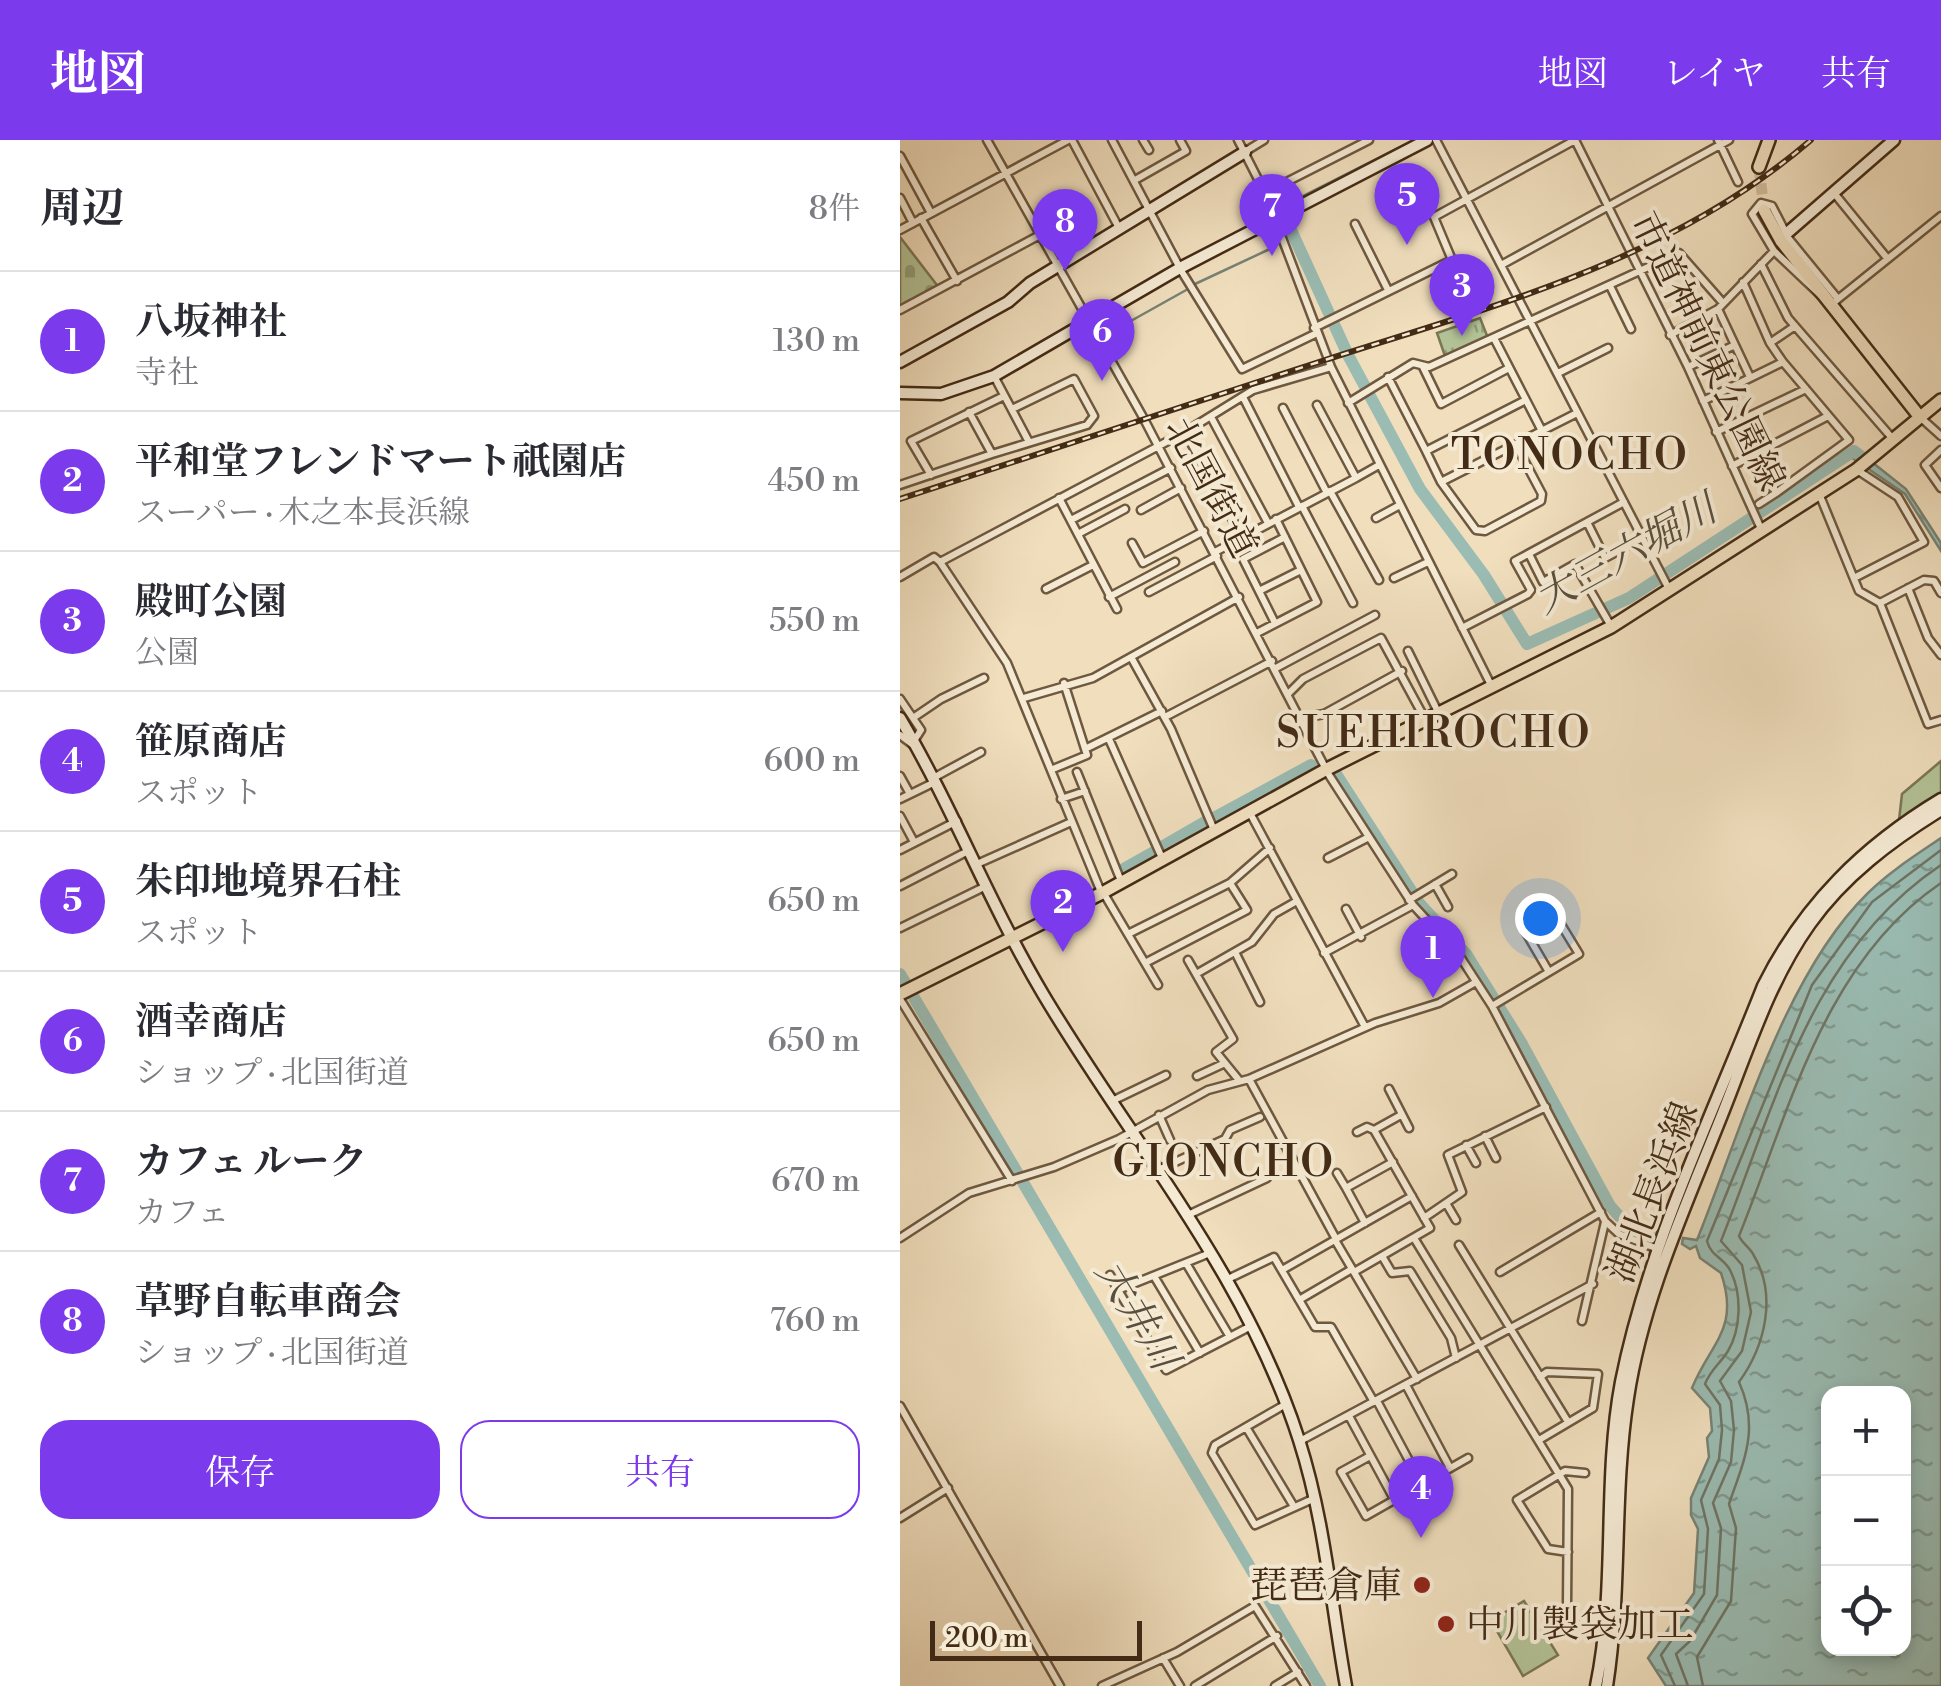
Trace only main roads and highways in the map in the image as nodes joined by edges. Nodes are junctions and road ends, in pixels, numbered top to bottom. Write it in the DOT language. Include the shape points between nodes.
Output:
graph roads {
  1 [pos="1427,140"];
  2 [pos="1769,140"];
  3 [pos="1894,140"];
  4 [pos="1244,152"];
  5 [pos="1759,167"];
  6 [pos="1764,210"];
  7 [pos="1786,234"];
  8 [pos="900,362"];
  9 [pos="900,393"];
  10 [pos="1941,400"];
  11 [pos="1920,416"];
  12 [pos="900,718"];
  13 [pos="1941,799"];
  14 [pos="1941,810"];
  15 [pos="1013,938"];
  16 [pos="904,994"];
  17 [pos="1664,1252"];
  18 [pos="1346,1686"];
  19 [pos="1596,1686"];
  20 [pos="1607,1686"];
  1 -- 9 [label="main road" via="1180,268 994,376 941,394"];
  2 -- 5 [label="main road"];
  3 -- 7 [label="main road"];
  4 -- 8 [label="main road" via="1008,302"];
  6 -- 11 [label="main road" via="1781,241"];
  10 -- 11 [label="main road"];
  11 -- 15 [label="main road" via="1819,495 1609,622"];
  12 -- 15 [label="main road"];
  13 -- 17 [label="main road, 湖北長浜線" via="1852,862 1784,946"];
  14 -- 17 [label="main road, 湖北長浜線" via="1858,870 1791,954"];
  15 -- 16 [label="main road"];
  15 -- 18 [label="main road" via="1252,1326 1316,1498"];
  17 -- 19 [label="main road, 湖北長浜線" via="1637,1320 1617,1408"];
  17 -- 20 [label="main road, 湖北長浜線" via="1628,1394"];
}
